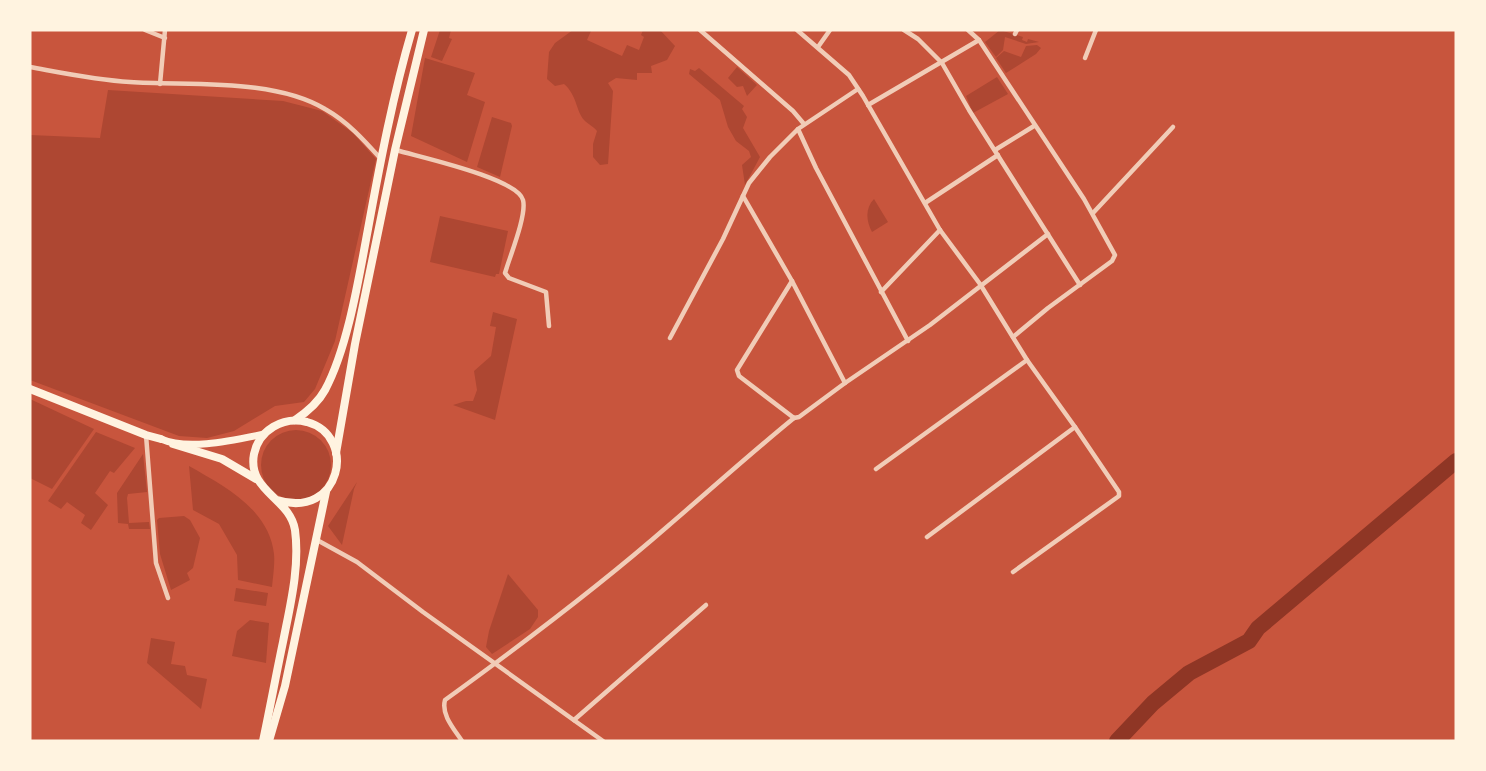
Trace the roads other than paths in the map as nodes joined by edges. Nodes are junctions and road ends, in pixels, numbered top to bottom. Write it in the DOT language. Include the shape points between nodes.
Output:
graph roads {
  1 [pos="145,30"];
  2 [pos="165,30"];
  3 [pos="412,30"];
  4 [pos="424,30"];
  5 [pos="701,30"];
  6 [pos="797,30"];
  7 [pos="830,30"];
  8 [pos="904,30"];
  9 [pos="968,30"];
  10 [pos="1096,30"];
  11 [pos="165,38"];
  12 [pos="979,40"];
  13 [pos="818,47"];
  14 [pos="1085,58"];
  15 [pos="942,63"];
  16 [pos="30,66"];
  17 [pos="160,84"];
  18 [pos="858,89"];
  19 [pos="868,105"];
  20 [pos="804,124"];
  21 [pos="1034,126"];
  22 [pos="1173,127"];
  23 [pos="798,129"];
  24 [pos="395,150"];
  25 [pos="997,153"];
  26 [pos="382,160"];
  27 [pos="743,196"];
  28 [pos="925,203"];
  29 [pos="1093,213"];
  30 [pos="940,230"];
  31 [pos="1048,234"];
  32 [pos="792,281"];
  33 [pos="980,284"];
  34 [pos="1080,285"];
  35 [pos="881,292"];
  36 [pos="549,326"];
  37 [pos="1013,337"];
  38 [pos="670,338"];
  39 [pos="908,341"];
  40 [pos="1027,360"];
  41 [pos="845,383"];
  42 [pos="30,389"];
  43 [pos="794,418"];
  44 [pos="295,420"];
  45 [pos="1074,427"];
  46 [pos="264,434"];
  47 [pos="146,435"];
  48 [pos="161,439"];
  49 [pos="173,444"];
  50 [pos="336,453"];
  51 [pos="876,469"];
  52 [pos="256,479"];
  53 [pos="326,492"];
  54 [pos="277,500"];
  55 [pos="927,537"];
  56 [pos="317,540"];
  57 [pos="1013,572"];
  58 [pos="168,598"];
  59 [pos="706,605"];
  60 [pos="495,664"];
  61 [pos="574,720"];
  62 [pos="263,741"];
  63 [pos="269,741"];
  64 [pos="461,741"];
  65 [pos="603,741"];
  1 -- 11 [label="street"];
  2 -- 11 [label="street"];
  3 -- 26 [label="main road"];
  4 -- 24 [label="main road"];
  5 -- 20 [label="street"];
  6 -- 13 [label="street"];
  7 -- 13 [label="street"];
  8 -- 15 [label="street"];
  9 -- 12 [label="street"];
  10 -- 14 [label="street"];
  11 -- 17 [label="street"];
  12 -- 15 [label="street"];
  12 -- 21 [label="street"];
  13 -- 18 [label="street"];
  15 -- 19 [label="street"];
  15 -- 25 [label="street"];
  16 -- 17 [label="street" via="97,79"];
  17 -- 26 [label="street" via="288,94 324,108 355,130"];
  18 -- 19 [label="street"];
  18 -- 20 [label="street"];
  19 -- 28 [label="street"];
  20 -- 23 [label="street"];
  21 -- 25 [label="street"];
  21 -- 29 [label="street"];
  22 -- 29 [label="street"];
  23 -- 27 [label="street" via="770,156"];
  23 -- 35 [label="street"];
  24 -- 36 [label="street" via="476,173 520,193 524,208 505,272 509,278 546,292"];
  24 -- 50 [label="main road"];
  25 -- 28 [label="street"];
  25 -- 31 [label="street"];
  26 -- 44 [label="main road" via="357,287 335,368 311,409"];
  27 -- 32 [label="street"];
  27 -- 38 [label="street"];
  28 -- 30 [label="street"];
  29 -- 34 [label="street" via="1115,255"];
  30 -- 33 [label="street"];
  30 -- 35 [label="street"];
  31 -- 33 [label="street"];
  31 -- 34 [label="street"];
  32 -- 41 [label="street"];
  32 -- 43 [label="street" via="737,369 739,376"];
  33 -- 37 [label="street"];
  33 -- 39 [label="street"];
  34 -- 37 [label="street"];
  35 -- 39 [label="street"];
  37 -- 40 [label="street"];
  39 -- 41 [label="street"];
  40 -- 45 [label="street"];
  40 -- 51 [label="street"];
  41 -- 43 [label="street"];
  42 -- 47 [label="main road"];
  43 -- 60 [label="street"];
  44 -- 46 [label="main road"];
  44 -- 50 [label="main road" via="322,430"];
  45 -- 55 [label="street"];
  45 -- 57 [label="street" via="1119,496"];
  46 -- 49 [label="main road"];
  46 -- 52 [label="main road" via="254,455"];
  47 -- 48 [label="main road"];
  47 -- 58 [label="street" via="156,563"];
  48 -- 49 [label="main road"];
  49 -- 52 [label="main road" via="222,459"];
  50 -- 53 [label="main road" via="334,480"];
  52 -- 54 [label="main road"];
  53 -- 54 [label="main road" via="302,504"];
  53 -- 56 [label="main road"];
  54 -- 62 [label="main road" via="295,527 297,552"];
  56 -- 60 [label="street" via="346,554"];
  56 -- 63 [label="main road"];
  59 -- 61 [label="street"];
  60 -- 61 [label="street"];
  60 -- 64 [label="street" via="444,700 446,716"];
  61 -- 65 [label="street"];
}
